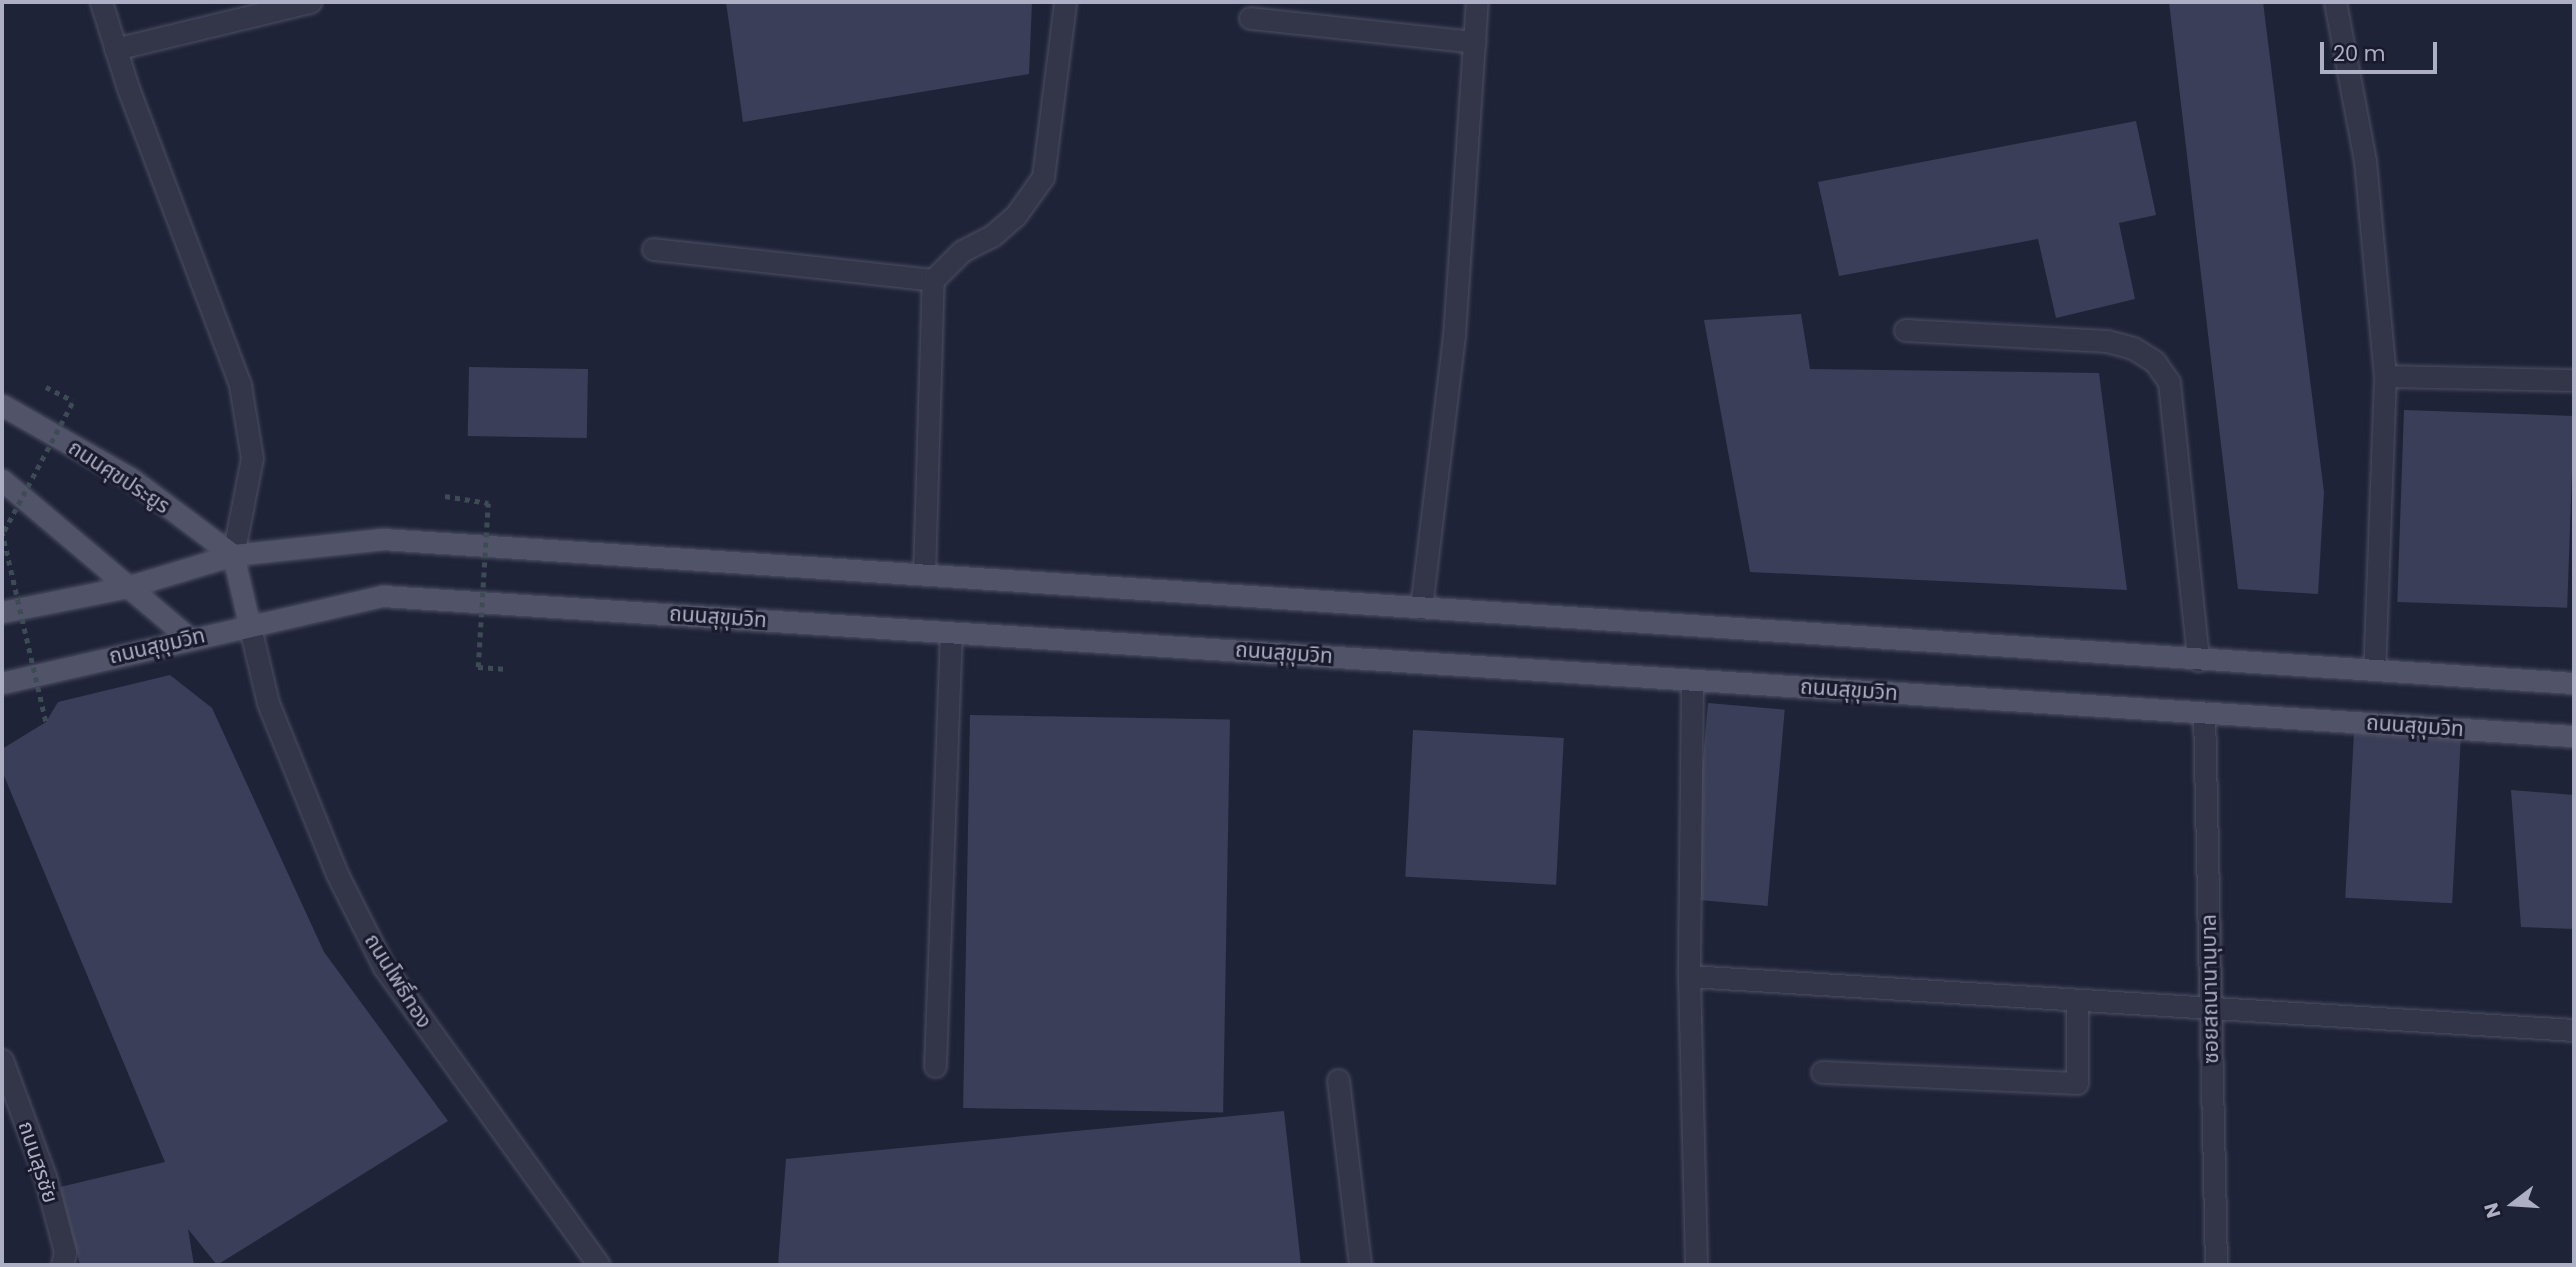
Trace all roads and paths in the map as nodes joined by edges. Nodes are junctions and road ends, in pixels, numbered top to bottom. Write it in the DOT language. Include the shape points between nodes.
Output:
graph roads {
  1 [pos="101,2"];
  2 [pos="310,2"];
  3 [pos="1065,2"];
  4 [pos="1477,2"];
  5 [pos="2335,2"];
  6 [pos="1250,18"];
  7 [pos="1475,42"];
  8 [pos="115,49"];
  9 [pos="653,249"];
  10 [pos="933,280"];
  11 [pos="1905,330"];
  12 [pos="2385,376"];
  13 [pos="2574,380"];
  14 [pos="46,387"];
  15 [pos="2,405"];
  16 [pos="2,480"];
  17 [pos="445,496"];
  18 [pos="3,531"];
  19 [pos="233,555"];
  20 [pos="924,575"];
  21 [pos="127,587"];
  22 [pos="1420,608"];
  23 [pos="2,612"];
  24 [pos="249,623"];
  25 [pos="951,632"];
  26 [pos="189,638"];
  27 [pos="2198,660"];
  28 [pos="507,669"];
  29 [pos="2374,670"];
  30 [pos="1692,680"];
  31 [pos="2,682"];
  32 [pos="2574,683"];
  33 [pos="2204,712"];
  34 [pos="46,722"];
  35 [pos="2574,736"];
  36 [pos="1689,976"];
  37 [pos="2077,1002"];
  38 [pos="2210,1010"];
  39 [pos="2574,1030"];
  40 [pos="2,1060"];
  41 [pos="935,1066"];
  42 [pos="1822,1072"];
  43 [pos="1338,1080"];
  44 [pos="62,1265"];
  45 [pos="599,1265"];
  46 [pos="1360,1265"];
  47 [pos="1696,1265"];
  48 [pos="2216,1265"];
  1 -- 8 [label="street"];
  2 -- 8 [label="street"];
  3 -- 10 [label="street" via="1043,177 1016,215 993,235 962,251"];
  4 -- 7 [label="street"];
  5 -- 12 [label="street" via="2365,161"];
  6 -- 7 [label="street"];
  7 -- 22 [label="street" via="1454,336"];
  8 -- 19 [label="street" via="240,385 251,458"];
  9 -- 10 [label="street"];
  10 -- 20 [label="street"];
  11 -- 27 [label="street" via="2107,341 2133,348 2155,362 2169,382"];
  12 -- 13 [label="street"];
  12 -- 29 [label="street"];
  14 -- 18 [label="path, bridge" via="74,401"];
  15 -- 19 [label="main road, ถนนศุขประยูร" via="130,478"];
  16 -- 21 [label="main road"];
  17 -- 28 [label="path, bridge" via="488,503 478,667"];
  18 -- 34 [label="path, bridge"];
  19 -- 20 [label="main road" via="382,540"];
  19 -- 21 [label="main road"];
  19 -- 24 [label="main road"];
  20 -- 22 [label="main road"];
  21 -- 23 [label="main road"];
  21 -- 26 [label="main road"];
  22 -- 27 [label="main road"];
  24 -- 25 [label="main road, ถนนสุขุมวิท" via="383,596"];
  24 -- 26 [label="main road, ถนนสุขุมวิท"];
  24 -- 45 [label="street, ถนนโพธิ์ทอง" via="272,712 338,874 384,967"];
  25 -- 30 [label="main road, ถนนสุขุมวิท"];
  25 -- 41 [label="street"];
  26 -- 31 [label="main road, ถนนสุขุมวิท"];
  27 -- 29 [label="main road"];
  29 -- 32 [label="main road"];
  30 -- 33 [label="main road, ถนนสุขุมวิท"];
  30 -- 36 [label="street"];
  33 -- 35 [label="main road, ถนนสุขุมวิท"];
  33 -- 38 [label="street, ซอยสถนานานุบาล"];
  36 -- 37 [label="street"];
  36 -- 47 [label="street"];
  37 -- 38 [label="street"];
  37 -- 42 [label="street" via="2077,1083"];
  38 -- 39 [label="street"];
  38 -- 48 [label="street, ซอยสถนานานุบาล"];
  40 -- 44 [label="street, ถนนสุรชัย" via="46,1176 65,1252"];
  43 -- 46 [label="street"];
}
